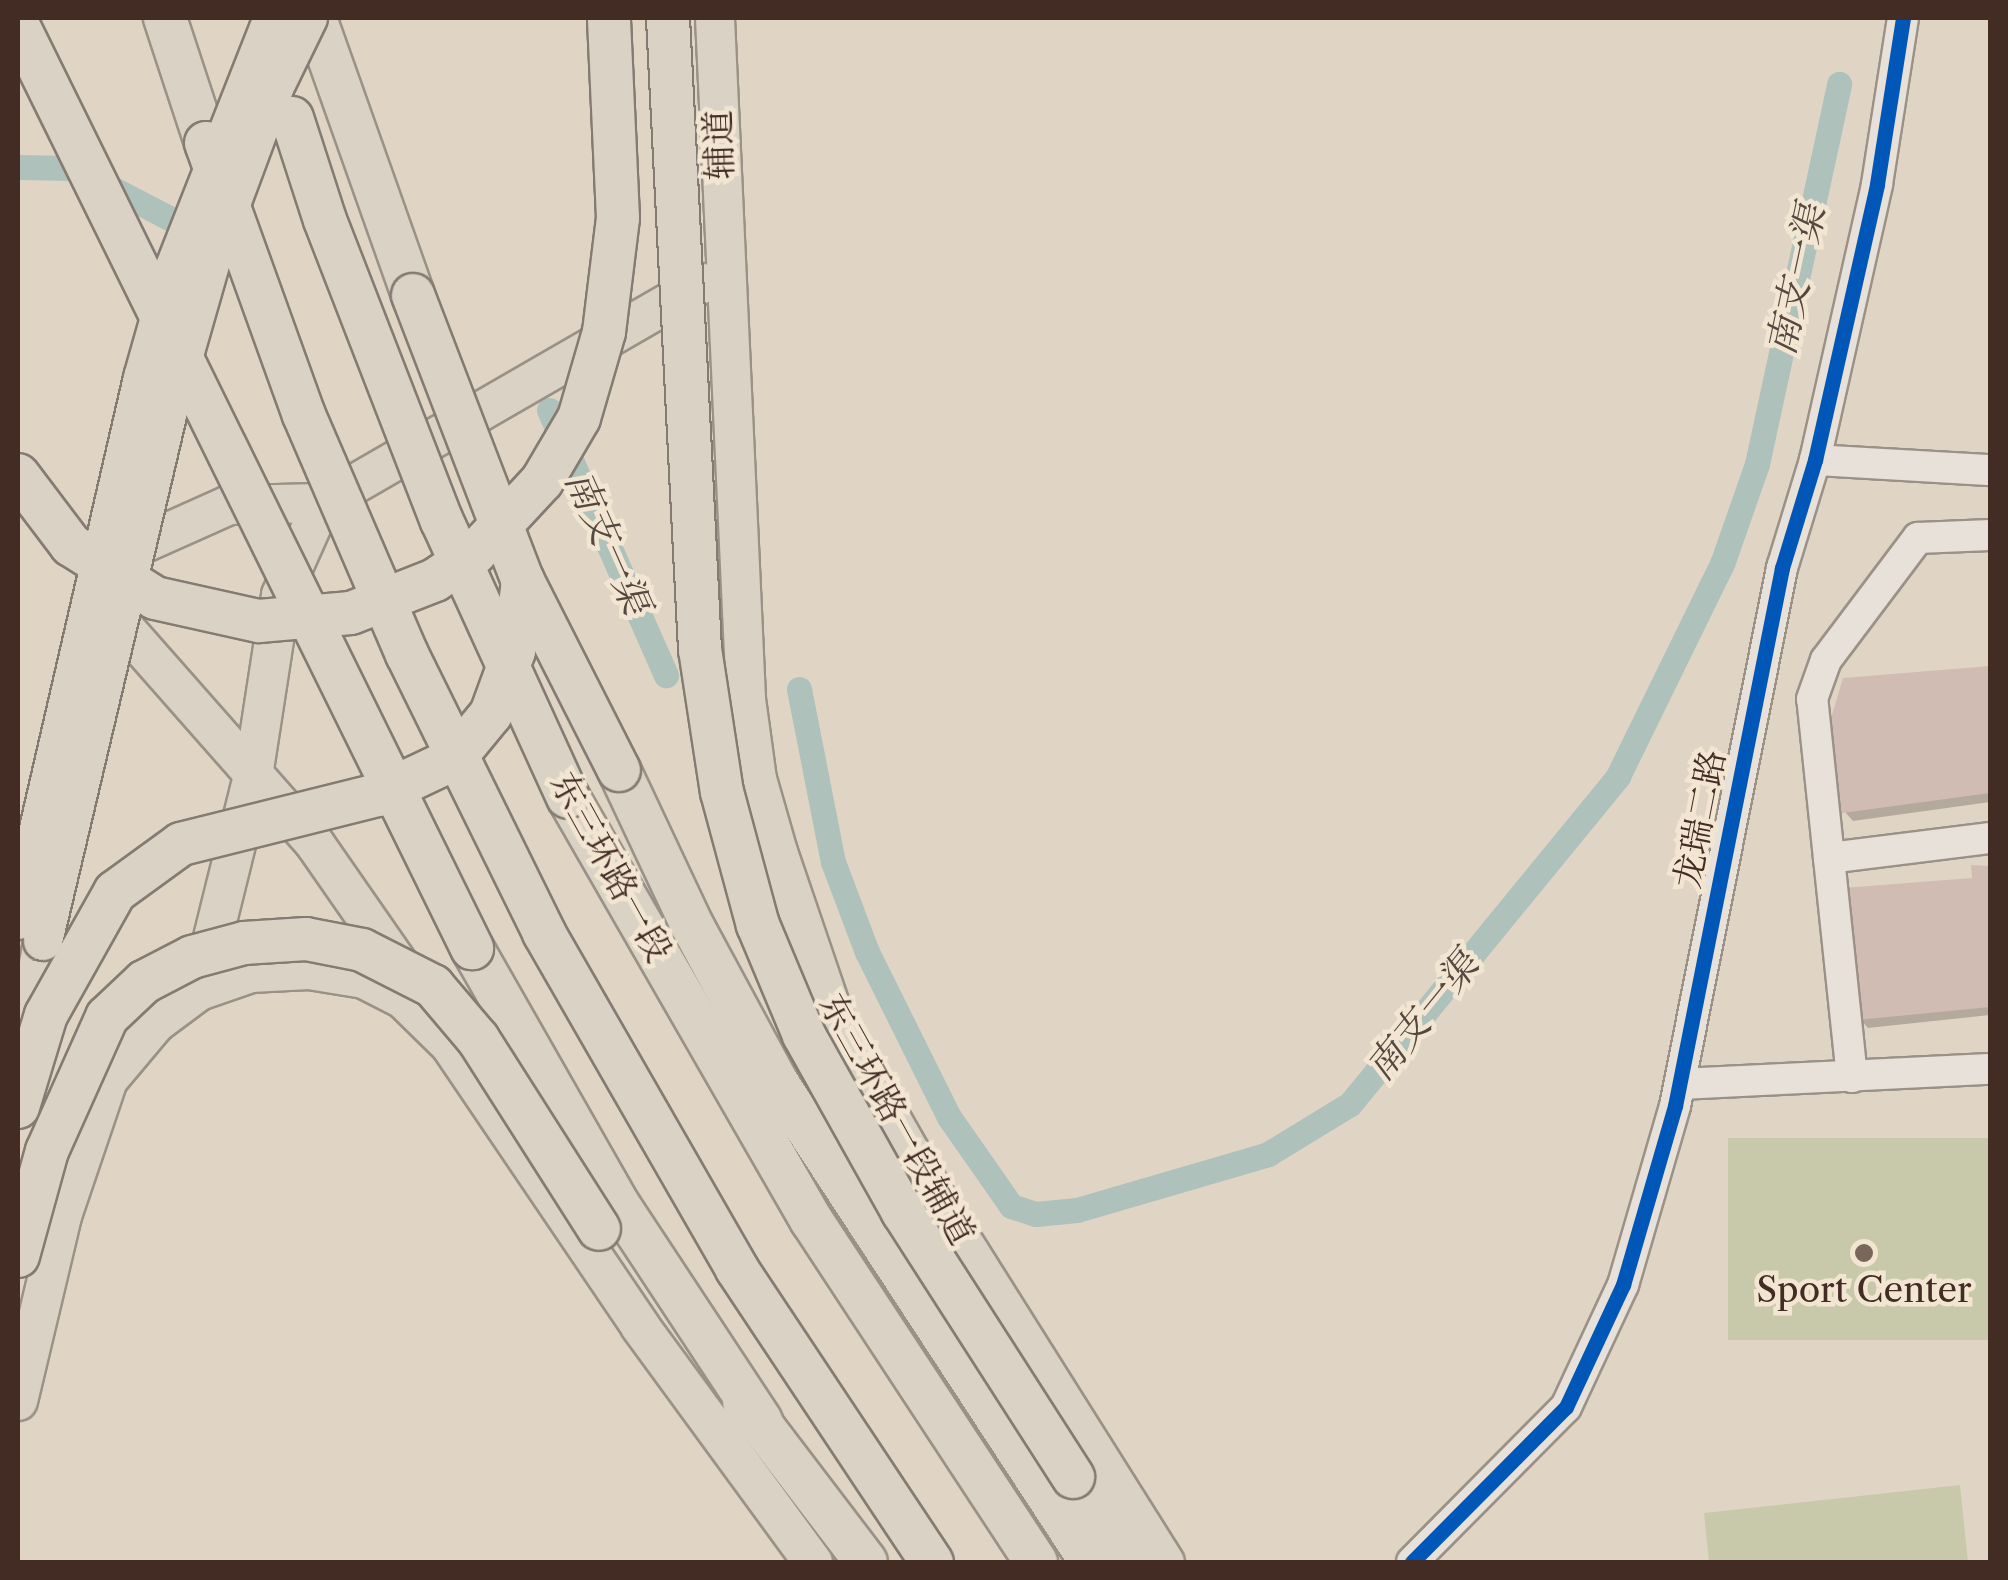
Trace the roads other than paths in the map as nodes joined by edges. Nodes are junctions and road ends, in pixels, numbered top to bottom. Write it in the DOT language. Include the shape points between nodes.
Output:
graph roads {
  1 [pos="166,18"];
  2 [pos="260,18"];
  3 [pos="273,18"];
  4 [pos="312,18"];
  5 [pos="608,18"];
  6 [pos="668,18"];
  7 [pos="715,18"];
  8 [pos="1904,18"];
  9 [pos="18,25"];
  10 [pos="723,272"];
  11 [pos="1815,460"];
  12 [pos="1990,470"];
  13 [pos="18,475"];
  14 [pos="18,496"];
  15 [pos="322,503"];
  16 [pos="1990,535"];
  17 [pos="76,573"];
  18 [pos="522,581"];
  19 [pos="253,776"];
  20 [pos="1990,838"];
  21 [pos="1829,858"];
  22 [pos="18,920"];
  23 [pos="199,990"];
  24 [pos="450,1045"];
  25 [pos="1990,1069"];
  26 [pos="1852,1077"];
  27 [pos="18,1082"];
  28 [pos="1680,1084"];
  29 [pos="18,1107"];
  30 [pos="18,1256"];
  31 [pos="18,1401"];
  32 [pos="760,1421"];
  33 [pos="1058,1485"];
  34 [pos="813,1562"];
  35 [pos="866,1562"];
  36 [pos="932,1562"];
  37 [pos="1036,1562"];
  38 [pos="1090,1562"];
  39 [pos="1122,1562"];
  40 [pos="1165,1562"];
  41 [pos="1412,1562"];
  1 -- 36 [label="highway, bridge" via="311,432 407,654 544,933 737,1270"];
  2 -- 37 [label="highway, 东三环路一段, bridge" via="325,220 442,521 568,798 812,1220"];
  3 -- 22 [label="main road, bridge" via="200,196 148,360"];
  4 -- 18 [label="highway, bridge"];
  4 -- 27 [label="main road, bridge" via="274,88 215,247 168,411 42,941"];
  5 -- 13 [label="highway, bridge" via="618,218 604,332 579,418 542,481 475,553 435,580 351,613 258,621 155,598 71,545"];
  6 -- 33 [label="highway, bridge" via="700,649 722,792 758,925 804,1035"];
  7 -- 10 [label="main road, 辅道"];
  8 -- 11 [label="street, 龙瑞二路" via="1877,184"];
  9 -- 32 [label="highway, bridge" via="472,948 620,1207"];
  10 -- 15 [label="main road"];
  10 -- 40 [label="main road, 东三环路一段辅道" via="746,699 757,779 800,924 836,1022 890,1119"];
  11 -- 12 [label="street"];
  11 -- 28 [label="street, 龙瑞二路" via="1782,568"];
  14 -- 17 [label="main road"];
  15 -- 17 [label="main road" via="229,505"];
  15 -- 19 [label="main road" via="281,595"];
  16 -- 21 [label="street" via="1918,538 1826,660 1812,699"];
  17 -- 19 [label="main road"];
  18 -- 29 [label="highway, bridge" via="514,651 491,714 454,759 378,794 181,844 115,892 46,1015"];
  18 -- 33 [label="highway, bridge" via="778,1084"];
  19 -- 23 [label="main road"];
  19 -- 24 [label="main road" via="363,905"];
  20 -- 21 [label="street"];
  21 -- 26 [label="street"];
  23 -- 24 [label="main road" via="250,974 309,970 364,979 404,999"];
  23 -- 31 [label="main road" via="156,1023 108,1080 62,1216"];
  24 -- 34 [label="main road" via="640,1326"];
  25 -- 26 [label="street"];
  26 -- 28 [label="street"];
  28 -- 41 [label="street, 龙瑞二路" via="1623,1286 1566,1407"];
  30 -- 32 [label="highway, bridge" via="47,1151 85,1058 107,1017 144,982 192,957 244,942 306,939 362,950 434,986 478,1039 599,1229"];
  32 -- 35 [label="highway"];
  33 -- 38 [label="highway"];
  33 -- 39 [label="highway"];
}
